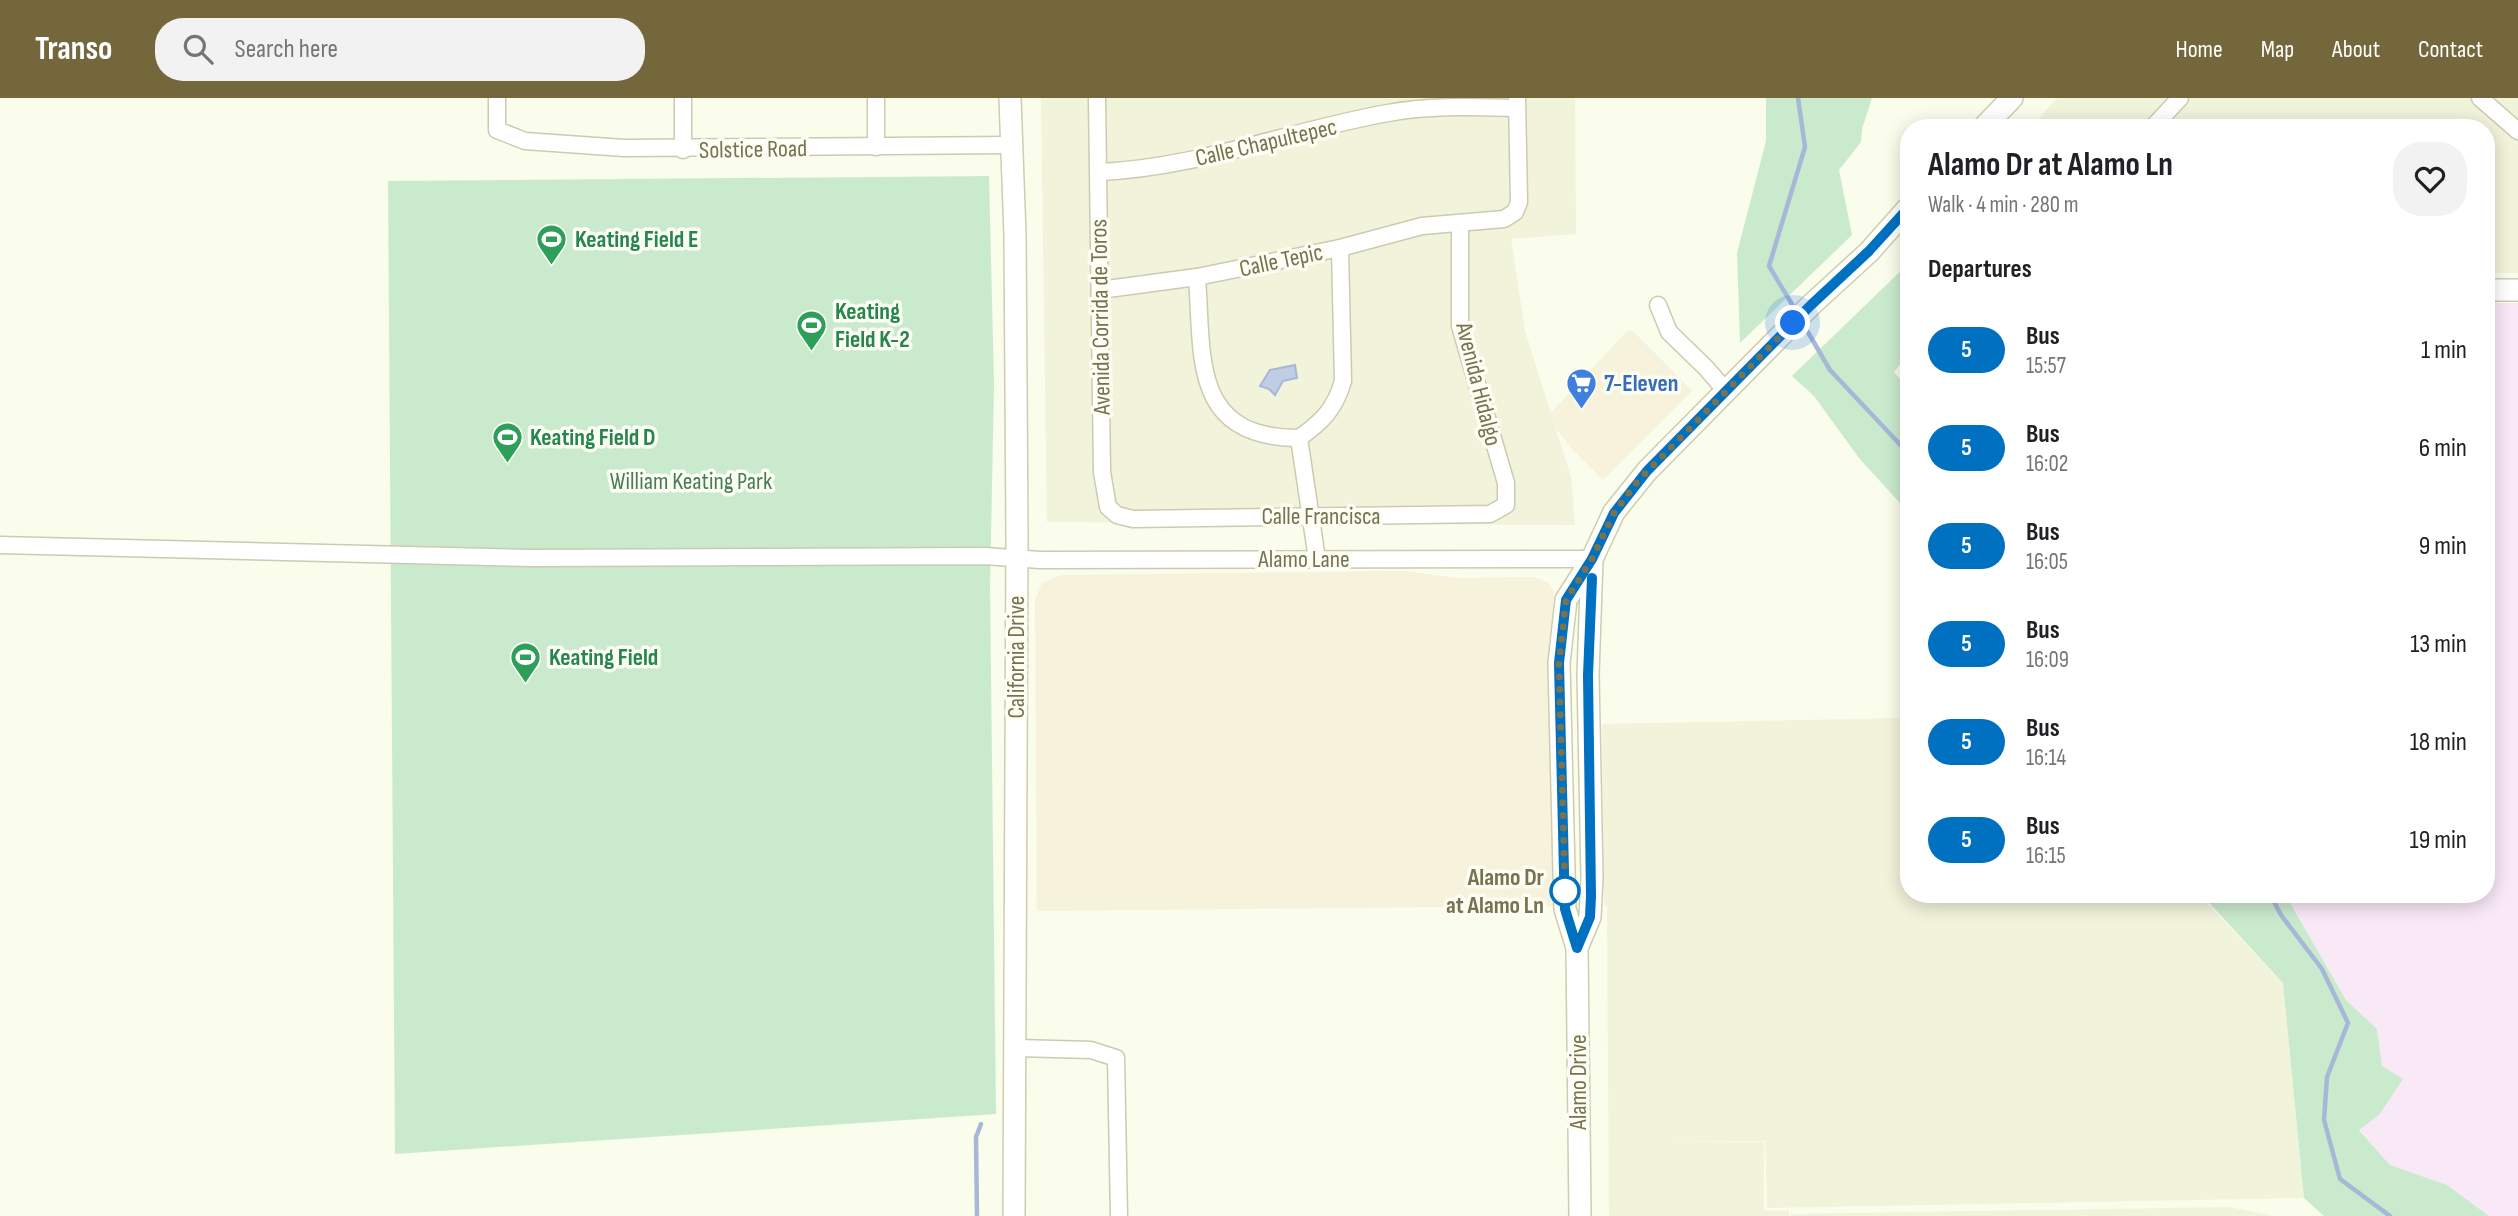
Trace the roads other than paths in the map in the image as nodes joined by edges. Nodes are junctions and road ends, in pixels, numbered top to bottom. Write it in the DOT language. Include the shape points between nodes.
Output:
graph roads {
  1 [pos="497,98"];
  2 [pos="683,98"];
  3 [pos="876,98"];
  4 [pos="1010,98"];
  5 [pos="1097,98"];
  6 [pos="2012,98"];
  7 [pos="2180,98"];
  8 [pos="2480,98"];
  9 [pos="1517,103"];
  10 [pos="1992,119"];
  11 [pos="2160,119"];
  12 [pos="2518,131"];
  13 [pos="1011,145"];
  14 [pos="876,147"];
  15 [pos="683,150"];
  16 [pos="1099,172"];
  17 [pos="1900,217"];
  18 [pos="1460,223"];
  19 [pos="1340,248"];
  20 [pos="1197,277"];
  21 [pos="1100,290"];
  22 [pos="2495,290"];
  23 [pos="2518,290"];
  24 [pos="1658,305"];
  25 [pos="1726,391"];
  26 [pos="1299,438"];
  27 [pos="1506,505"];
  28 [pos="1310,516"];
  29 [pos="1133,519"];
  30 [pos="0,545"];
  31 [pos="1016,558"];
  32 [pos="1317,559"];
  33 [pos="1592,559"];
  34 [pos="1561,727"];
  35 [pos="1591,914"];
  36 [pos="1577,948"];
  37 [pos="1017,1048"];
  38 [pos="1014,1216"];
  39 [pos="1119,1216"];
  40 [pos="1580,1216"];
  1 -- 15 [label="street, Solstice Road" via="497,130 525,141"];
  2 -- 15 [label="street"];
  3 -- 14 [label="street"];
  4 -- 13 [label="main road, California Drive"];
  5 -- 16 [label="street, Avenida Corrida de Toros"];
  6 -- 10 [label="main road"];
  7 -- 11 [label="street"];
  8 -- 12 [label="street"];
  9 -- 16 [label="street, Calle Chapultepec" via="1389,113 1211,157"];
  9 -- 18 [label="street" via="1519,202 1515,212 1504,219"];
  13 -- 14 [label="street, Solstice Road"];
  13 -- 31 [label="main road, California Drive"];
  14 -- 15 [label="street, Solstice Road"];
  16 -- 21 [label="street, Avenida Corrida de Toros"];
  17 -- 25 [label="main road, Alamo Drive"];
  18 -- 19 [label="street, Calle Tepic" via="1422,226"];
  18 -- 27 [label="street, Avenida Hidalgo" via="1460,327 1506,483"];
  19 -- 20 [label="street, Calle Tepic"];
  19 -- 26 [label="street" via="1343,381 1337,402 1325,418"];
  20 -- 21 [label="street, Calle Tepic"];
  20 -- 26 [label="street" via="1205,376 1212,396 1225,414 1258,436"];
  21 -- 29 [label="street, Avenida Corrida de Toros" via="1104,491 1108,507"];
  22 -- 23 [label="main road"];
  24 -- 25 [label="street" via="1668,332"];
  25 -- 33 [label="main road, Alamo Drive" via="1628,494"];
  26 -- 28 [label="street"];
  27 -- 28 [label="street, Calle Francisca" via="1490,514"];
  28 -- 29 [label="street, Calle Francisca"];
  28 -- 32 [label="street"];
  30 -- 31 [label="street, Alamo Lane" via="532,558"];
  31 -- 32 [label="street, Alamo Lane"];
  31 -- 37 [label="main road, California Drive"];
  32 -- 33 [label="street, Alamo Lane"];
  33 -- 34 [label="main road, Alamo Drive" via="1566,600 1559,663"];
  33 -- 35 [label="main road, Alamo Drive" via="1588,675"];
  34 -- 35 [label="main road" via="1573,770 1580,890"];
  34 -- 36 [label="main road, Alamo Drive" via="1565,909"];
  35 -- 36 [label="main road, Alamo Drive"];
  36 -- 40 [label="main road, Alamo Drive"];
  37 -- 38 [label="main road, California Drive"];
  37 -- 39 [label="street" via="1091,1050 1115,1058"];
}
